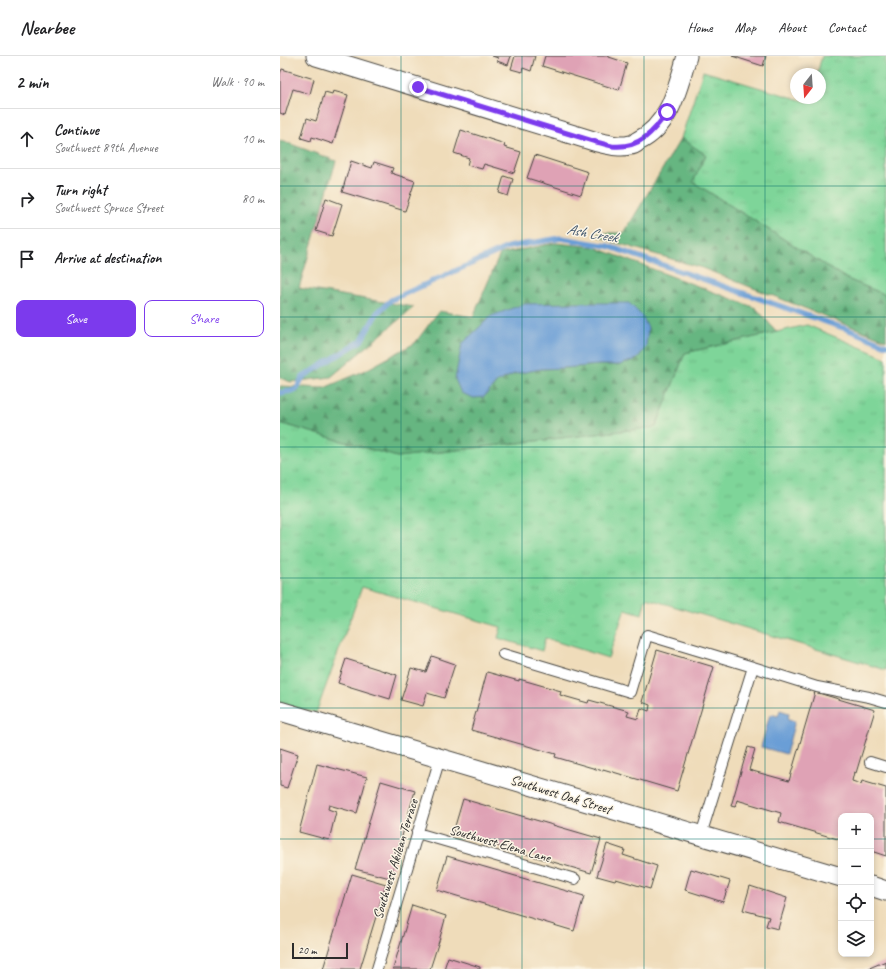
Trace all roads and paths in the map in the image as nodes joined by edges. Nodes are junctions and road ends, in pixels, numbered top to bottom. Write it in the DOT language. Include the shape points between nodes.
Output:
graph roads {
  1 [pos="316,56"];
  2 [pos="687,56"];
  3 [pos="503,654"];
  4 [pos="753,667"];
  5 [pos="886,702"];
  6 [pos="280,710"];
  7 [pos="440,758"];
  8 [pos="870,762"];
  9 [pos="886,767"];
  10 [pos="417,833"];
  11 [pos="701,836"];
  12 [pos="838,876"];
  13 [pos="576,879"];
  14 [pos="874,887"];
  15 [pos="886,891"];
  16 [pos="377,969"];
  1 -- 2 [label="street" via="613,146 630,145 645,138 658,126 675,95"];
  3 -- 4 [label="lane" via="630,692 647,635"];
  4 -- 5 [label="lane" via="817,687"];
  4 -- 11 [label="lane"];
  6 -- 7 [label="street, Southwest Oak Street"];
  7 -- 10 [label="lane, Southwest Akilean Terrace"];
  7 -- 11 [label="street, Southwest Oak Street"];
  8 -- 9 [label="lane"];
  10 -- 13 [label="lane, Southwest Elena Lane"];
  10 -- 16 [label="lane, Southwest Akilean Terrace"];
  11 -- 12 [label="street, Southwest Oak Street"];
  14 -- 15 [label="street"];
}
